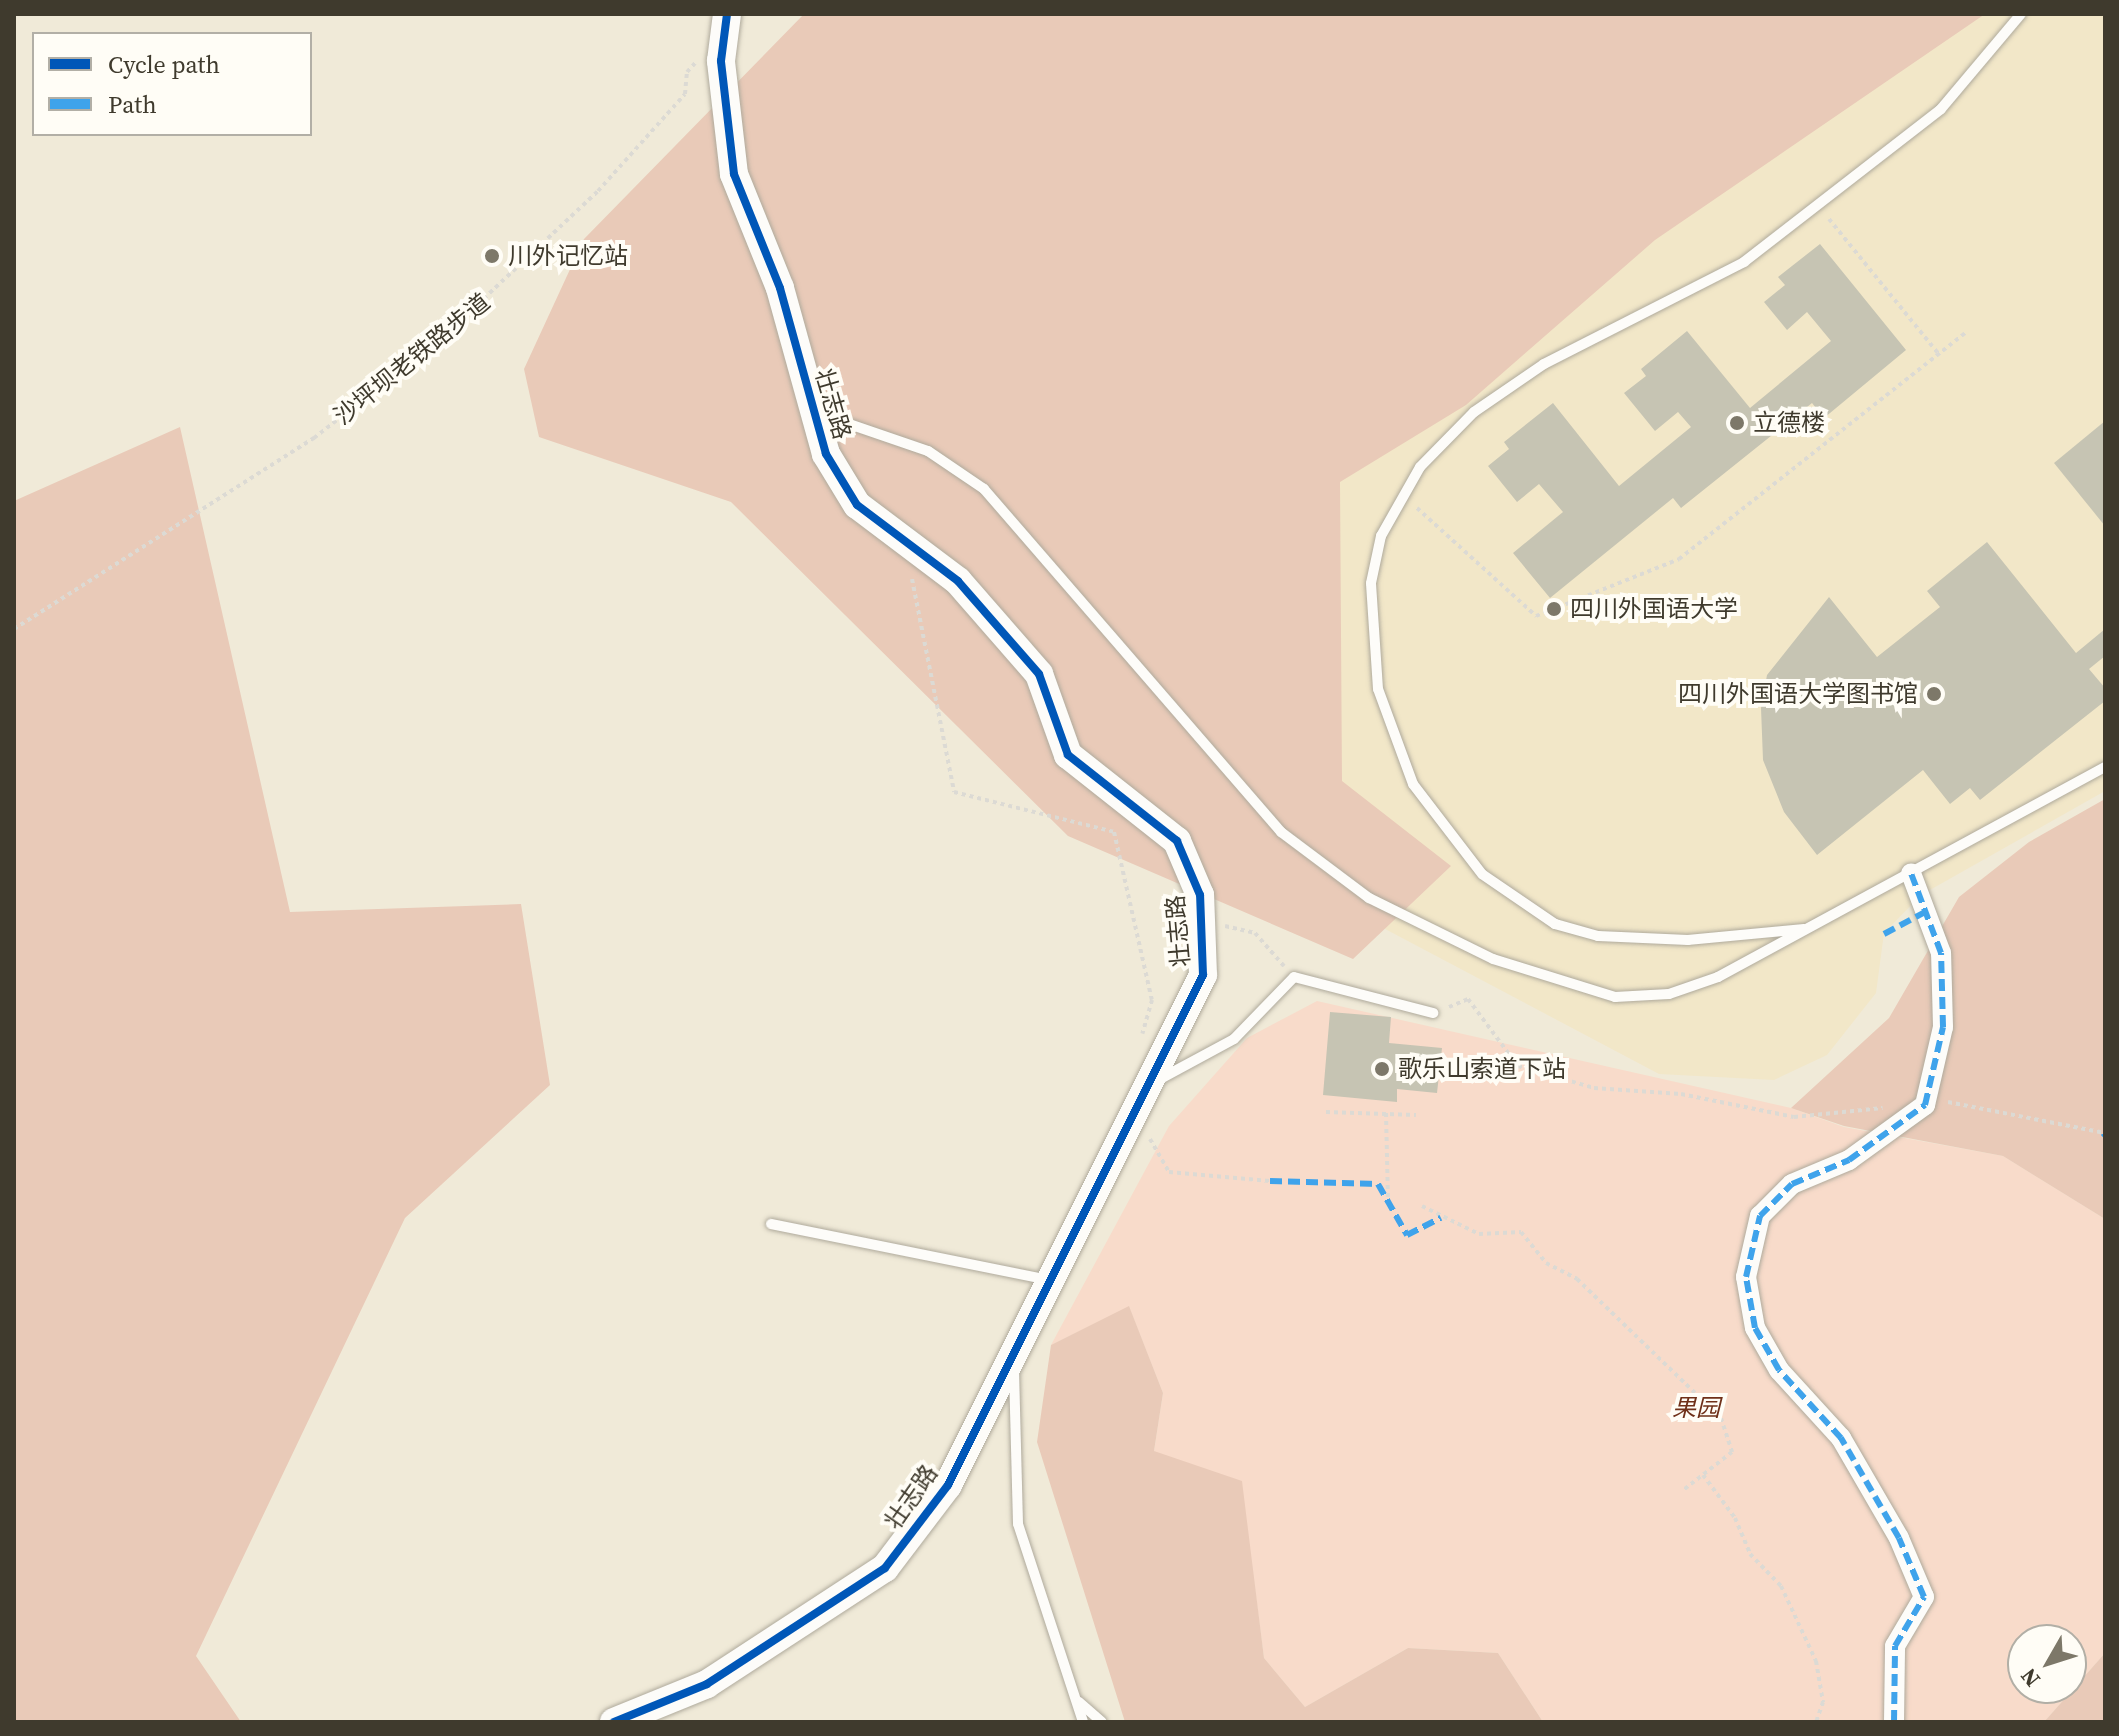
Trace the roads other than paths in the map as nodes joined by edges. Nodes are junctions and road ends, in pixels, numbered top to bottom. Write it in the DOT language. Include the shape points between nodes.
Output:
graph roads {
  1 [pos="2021,14"];
  2 [pos="726,22"];
  3 [pos="814,412"];
  4 [pos="2105,767"];
  5 [pos="1911,873"];
  6 [pos="1810,928"];
  7 [pos="1433,1013"];
  8 [pos="1147,1086"];
  9 [pos="771,1224"];
  10 [pos="1050,1281"];
  11 [pos="1014,1353"];
  12 [pos="1077,1701"];
  13 [pos="614,1722"];
  14 [pos="1083,1722"];
  15 [pos="1102,1722"];
  16 [pos="1894,1722"];
  1 -- 6 [label="lane" via="1941,109 1817,205 1700,288 1507,389 1441,442 1401,493 1381,536 1371,583 1378,689 1413,784 1482,874 1555,924 1598,936 1688,940"];
  2 -- 3 [label="street, 壮志路" via="721,61 734,174 780,288"];
  3 -- 6 [label="lane" via="928,451 984,489 1281,832 1369,898 1493,959 1615,997 1681,990"];
  3 -- 8 [label="street, 壮志路" via="826,454 857,505 958,581 1039,674 1068,755 1177,841 1200,895 1203,975"];
  4 -- 5 [label="lane"];
  5 -- 6 [label="lane"];
  5 -- 16 [label="street" via="1941,953 1943,1027 1925,1105 1849,1160 1792,1184 1760,1216 1746,1277 1755,1328 1779,1370 1841,1438 1899,1538 1924,1597 1895,1646"];
  7 -- 8 [label="lane" via="1294,977 1234,1039"];
  8 -- 10 [label="street, 壮志路"];
  9 -- 10 [label="lane"];
  10 -- 11 [label="street, 壮志路"];
  11 -- 12 [label="lane" via="1018,1524"];
  11 -- 13 [label="street, 壮志路" via="948,1485 885,1568 707,1684"];
  12 -- 14 [label="lane"];
  12 -- 15 [label="lane"];
}
